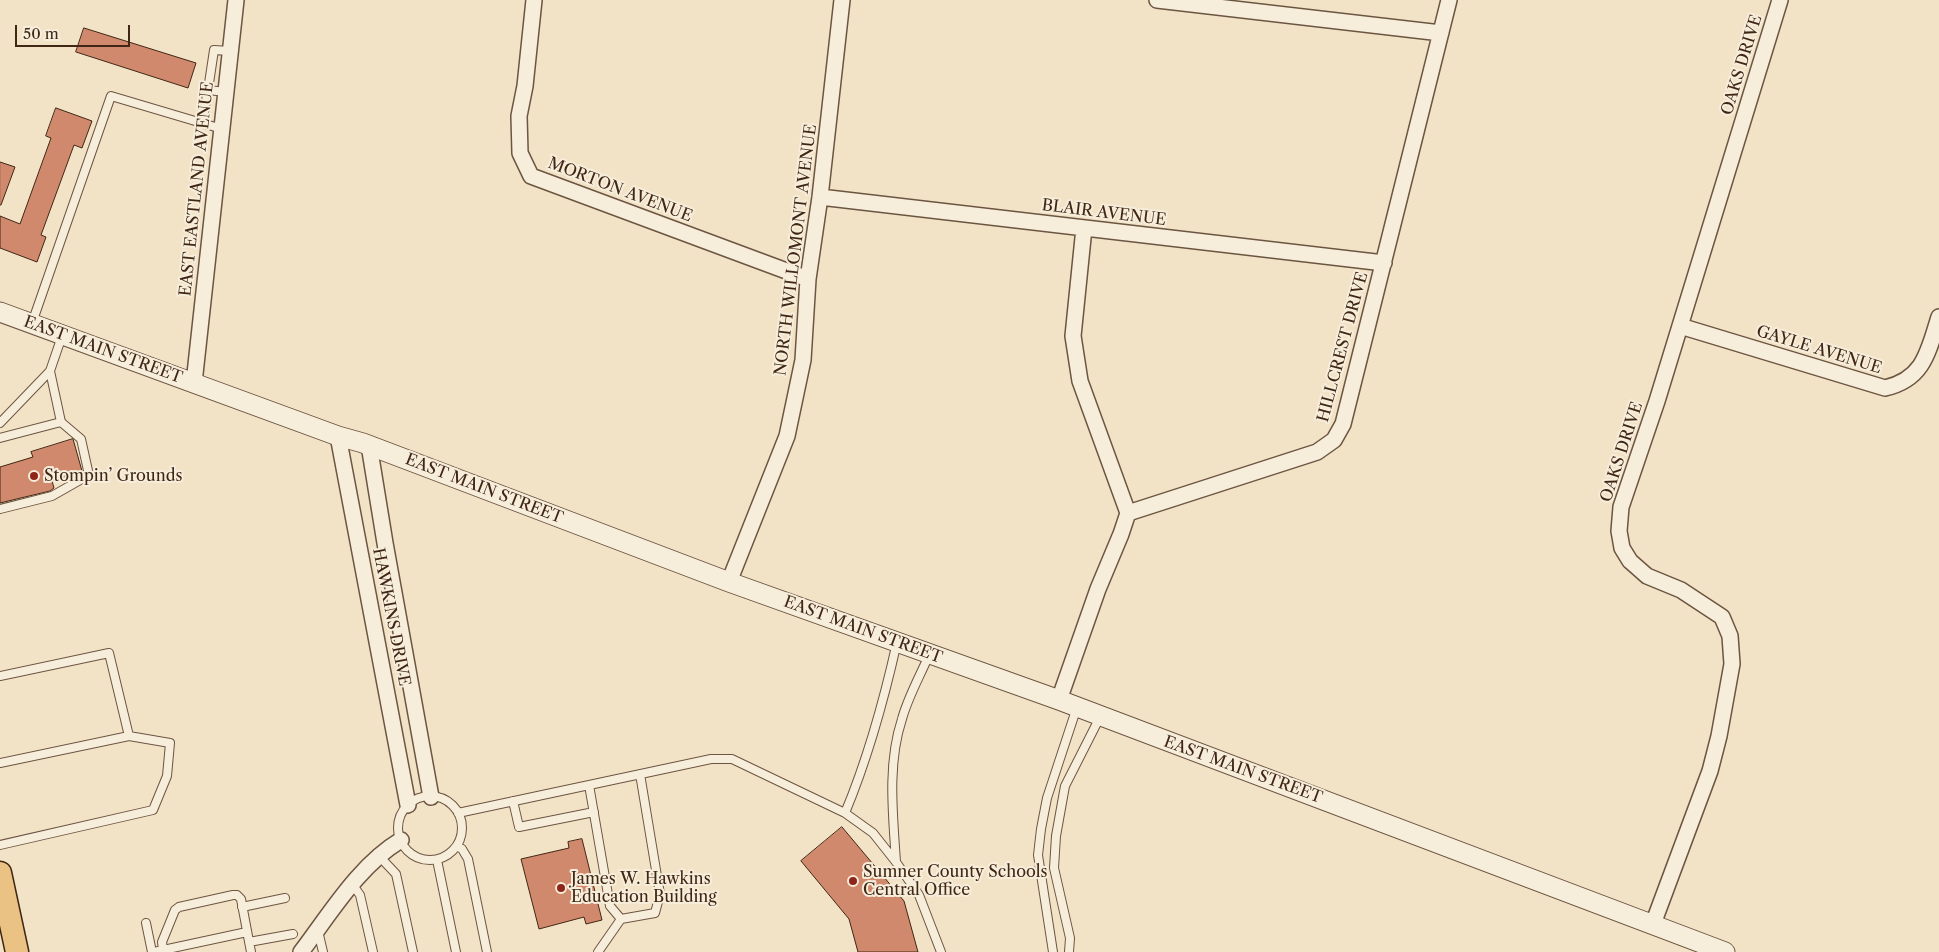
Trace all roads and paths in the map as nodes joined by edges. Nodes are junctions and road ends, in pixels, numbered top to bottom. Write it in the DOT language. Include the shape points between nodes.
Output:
graph roads {
  1 [pos="236,0"];
  2 [pos="534,0"];
  3 [pos="842,0"];
  4 [pos="1157,0"];
  5 [pos="1449,0"];
  6 [pos="1780,0"];
  7 [pos="1441,33"];
  8 [pos="230,51"];
  9 [pos="208,90"];
  10 [pos="226,92"];
  11 [pos="202,123"];
  12 [pos="222,129"];
  13 [pos="820,197"];
  14 [pos="1084,228"];
  15 [pos="1384,263"];
  16 [pos="808,279"];
  17 [pos="0,312"];
  18 [pos="1939,318"];
  19 [pos="32,325"];
  20 [pos="1680,326"];
  21 [pos="62,336"];
  22 [pos="50,372"];
  23 [pos="194,383"];
  24 [pos="60,422"];
  25 [pos="0,423"];
  26 [pos="338,436"];
  27 [pos="0,438"];
  28 [pos="369,445"];
  29 [pos="0,509"];
  30 [pos="1128,513"];
  31 [pos="729,582"];
  32 [pos="897,642"];
  33 [pos="930,654"];
  34 [pos="0,676"];
  35 [pos="1059,700"];
  36 [pos="1077,707"];
  37 [pos="1100,717"];
  38 [pos="129,736"];
  39 [pos="0,763"];
  40 [pos="640,774"];
  41 [pos="589,785"];
  42 [pos="431,796"];
  43 [pos="513,801"];
  44 [pos="408,805"];
  45 [pos="594,812"];
  46 [pos="845,812"];
  47 [pos="458,813"];
  48 [pos="400,840"];
  49 [pos="0,845"];
  50 [pos="456,846"];
  51 [pos="379,856"];
  52 [pos="437,860"];
  53 [pos="896,862"];
  54 [pos="0,873"];
  55 [pos="353,884"];
  56 [pos="285,898"];
  57 [pos="242,907"];
  58 [pos="621,919"];
  59 [pos="146,923"];
  60 [pos="1653,924"];
  61 [pos="316,931"];
  62 [pos="248,932"];
  63 [pos="293,934"];
  64 [pos="250,942"];
  65 [pos="10,943"];
  66 [pos="163,950"];
  67 [pos="153,952"];
  68 [pos="251,952"];
  69 [pos="301,952"];
  70 [pos="323,952"];
  71 [pos="373,952"];
  72 [pos="413,952"];
  73 [pos="456,952"];
  74 [pos="487,952"];
  75 [pos="598,952"];
  76 [pos="941,952"];
  77 [pos="1053,952"];
  78 [pos="1069,952"];
  79 [pos="1725,952"];
  1 -- 8 [label="street, EAST EASTLAND AVENUE"];
  2 -- 16 [label="street, MORTON AVENUE" via="519,116 520,153 531,176"];
  3 -- 13 [label="street, NORTH WILLOMONT AVENUE"];
  4 -- 7 [label="street"];
  5 -- 7 [label="street, HILLCREST DRIVE"];
  6 -- 20 [label="street, OAKS DRIVE"];
  7 -- 15 [label="street, HILLCREST DRIVE"];
  8 -- 9 [label="lane" via="214,50"];
  8 -- 10 [label="street, EAST EASTLAND AVENUE"];
  9 -- 10 [label="lane"];
  9 -- 11 [label="lane"];
  10 -- 12 [label="street, EAST EASTLAND AVENUE"];
  11 -- 12 [label="lane"];
  11 -- 19 [label="lane" via="111,96"];
  12 -- 23 [label="street, EAST EASTLAND AVENUE"];
  13 -- 14 [label="street, BLAIR AVENUE"];
  13 -- 16 [label="street, NORTH WILLOMONT AVENUE"];
  14 -- 15 [label="street, BLAIR AVENUE"];
  14 -- 30 [label="street" via="1073,336 1080,381"];
  15 -- 30 [label="street, HILLCREST DRIVE" via="1343,424 1334,440 1317,452"];
  16 -- 31 [label="street, NORTH WILLOMONT AVENUE" via="803,360 787,436"];
  17 -- 19 [label="street, EAST MAIN STREET"];
  18 -- 20 [label="street, GAYLE AVENUE" via="1929,351 1915,374 1899,385 1885,388"];
  19 -- 21 [label="street, EAST MAIN STREET"];
  20 -- 60 [label="street, OAKS DRIVE" via="1621,507 1619,531 1622,548 1630,561 1647,576 1681,590 1722,617 1730,636 1732,664 1710,771"];
  21 -- 22 [label="lane"];
  21 -- 23 [label="street, EAST MAIN STREET"];
  22 -- 24 [label="lane"];
  22 -- 25 [label="lane"];
  23 -- 26 [label="street, EAST MAIN STREET"];
  24 -- 27 [label="lane"];
  24 -- 29 [label="lane" via="81,439 89,475 52,496"];
  26 -- 28 [label="street, EAST MAIN STREET"];
  26 -- 44 [label="street, HAWKINS DRIVE"];
  28 -- 31 [label="street, EAST MAIN STREET"];
  28 -- 42 [label="street, HAWKINS DRIVE"];
  30 -- 35 [label="street"];
  31 -- 32 [label="street, EAST MAIN STREET"];
  32 -- 33 [label="street, EAST MAIN STREET"];
  32 -- 46 [label="lane" via="886,691 858,782"];
  33 -- 35 [label="street, EAST MAIN STREET"];
  33 -- 53 [label="lane" via="901,720 895,754"];
  34 -- 38 [label="lane" via="108,653"];
  35 -- 36 [label="street, EAST MAIN STREET"];
  36 -- 37 [label="street, EAST MAIN STREET"];
  36 -- 77 [label="lane" via="1047,798 1038,855"];
  37 -- 60 [label="street, EAST MAIN STREET"];
  37 -- 78 [label="lane" via="1066,786 1056,836 1054,868 1070,938"];
  38 -- 39 [label="lane"];
  38 -- 49 [label="lane" via="170,743 166,776 153,810"];
  40 -- 41 [label="lane"];
  40 -- 46 [label="lane" via="711,759 732,759"];
  40 -- 58 [label="lane" via="660,894 655,913"];
  41 -- 43 [label="lane"];
  41 -- 45 [label="lane"];
  42 -- 44 [label="lane"];
  42 -- 47 [label="lane" via="447,801"];
  43 -- 45 [label="lane" via="519,827"];
  43 -- 47 [label="lane"];
  44 -- 48 [label="lane" via="399,821"];
  45 -- 58 [label="lane" via="610,906"];
  46 -- 53 [label="lane" via="873,834"];
  47 -- 50 [label="lane" via="462,833"];
  48 -- 51 [label="street"];
  48 -- 52 [label="lane" via="419,859"];
  50 -- 52 [label="lane"];
  50 -- 74 [label="lane" via="468,859"];
  51 -- 55 [label="street"];
  51 -- 72 [label="lane" via="396,874"];
  52 -- 73 [label="lane"];
  53 -- 76 [label="lane" via="919,895"];
  54 -- 65 [label="main road"];
  55 -- 61 [label="street"];
  55 -- 71 [label="lane" via="360,894"];
  56 -- 57 [label="lane"];
  57 -- 62 [label="lane"];
  57 -- 66 [label="lane" via="237,895 178,907 162,942"];
  58 -- 75 [label="lane"];
  59 -- 67 [label="lane"];
  60 -- 79 [label="street, EAST MAIN STREET"];
  61 -- 69 [label="street"];
  61 -- 70 [label="lane"];
  62 -- 64 [label="lane"];
  62 -- 66 [label="lane"];
  63 -- 64 [label="lane"];
  64 -- 68 [label="lane"];
  66 -- 67 [label="lane"];
}
